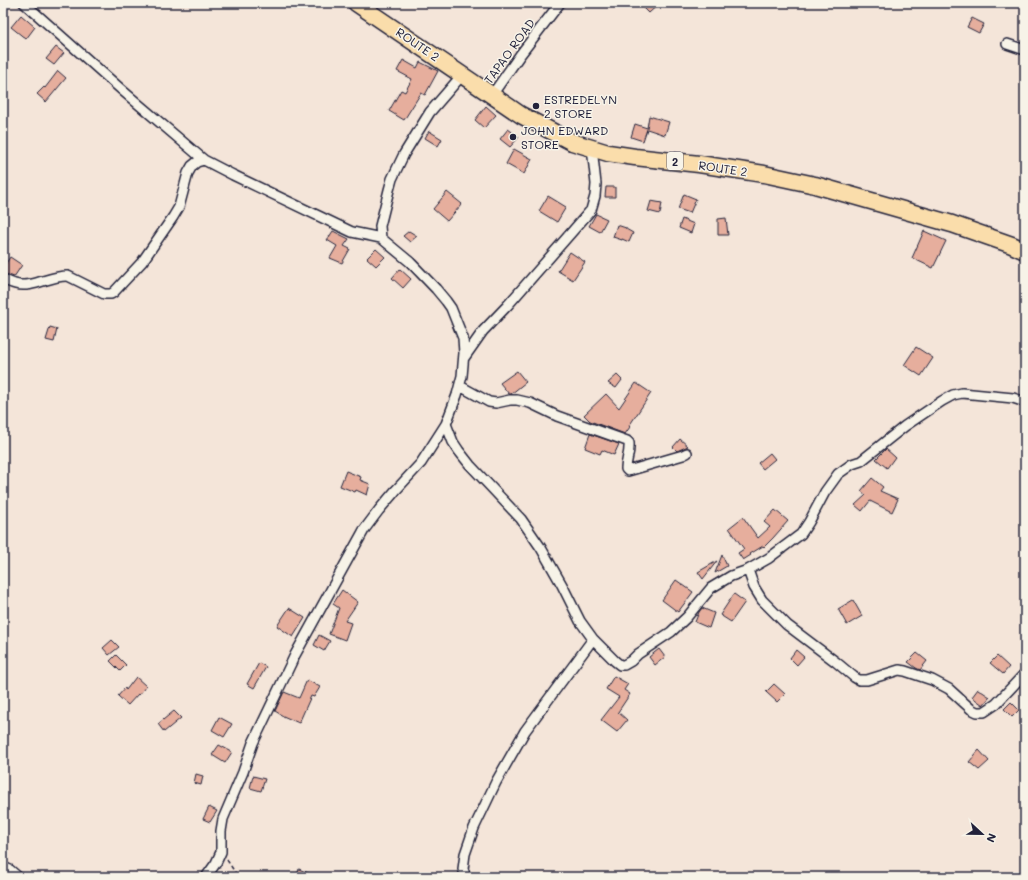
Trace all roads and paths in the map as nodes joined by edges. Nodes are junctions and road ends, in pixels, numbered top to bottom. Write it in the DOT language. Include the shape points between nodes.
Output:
graph roads {
  1 [pos="24,3"];
  2 [pos="356,3"];
  3 [pos="555,5"];
  4 [pos="1007,44"];
  5 [pos="1025,50"];
  6 [pos="463,74"];
  7 [pos="492,95"];
  8 [pos="592,148"];
  9 [pos="204,160"];
  10 [pos="381,238"];
  11 [pos="1025,251"];
  12 [pos="3,279"];
  13 [pos="464,358"];
  14 [pos="460,386"];
  15 [pos="1025,402"];
  16 [pos="446,424"];
  17 [pos="687,453"];
  18 [pos="748,570"];
  19 [pos="593,640"];
  20 [pos="1025,673"];
  21 [pos="221,852"];
  22 [pos="3,867"];
  23 [pos="18,877"];
  24 [pos="206,877"];
  25 [pos="238,877"];
  26 [pos="466,877"];
  1 -- 9 [label="street"];
  2 -- 6 [label="highway, ROUTE 2 / 2"];
  3 -- 7 [label="street, TAPAO ROAD"];
  4 -- 5 [label="street"];
  6 -- 7 [label="highway, ROUTE 2 / 2"];
  6 -- 10 [label="street" via="430,112 404,154 392,179 380,226"];
  7 -- 8 [label="highway, ROUTE 2 / 2" via="543,127 572,142"];
  8 -- 11 [label="highway, ROUTE 2 / 2" via="608,153 764,174 815,185 952,224"];
  8 -- 13 [label="street" via="596,184 590,210 483,331"];
  9 -- 10 [label="street" via="352,232"];
  9 -- 12 [label="street" via="192,166 188,173 174,217 142,262 111,294 104,294 68,276 22,285"];
  10 -- 13 [label="street" via="410,262 451,308 463,338"];
  13 -- 14 [label="street"];
  14 -- 16 [label="street"];
  14 -- 17 [label="street" via="490,402 517,400 530,403 557,416 629,442 630,452 626,464 628,471"];
  15 -- 18 [label="street" via="1013,398 962,393 942,401 861,461 838,474 801,534"];
  16 -- 19 [label="street" via="453,442 463,456 521,519 541,548"];
  16 -- 21 [label="street" via="421,463 364,530 295,655 253,743 223,819"];
  18 -- 19 [label="street" via="731,576 711,588 671,632 626,665 620,665"];
  18 -- 20 [label="street" via="754,588 762,600 787,625 858,680 867,680 899,670 905,671 932,680 949,689 977,712 984,712 996,704"];
  19 -- 26 [label="street" via="525,731 496,782 474,828 465,854 463,869"];
  21 -- 24 [label="street"];
  21 -- 25 [label="path"];
  22 -- 23 [label="street"];
}
